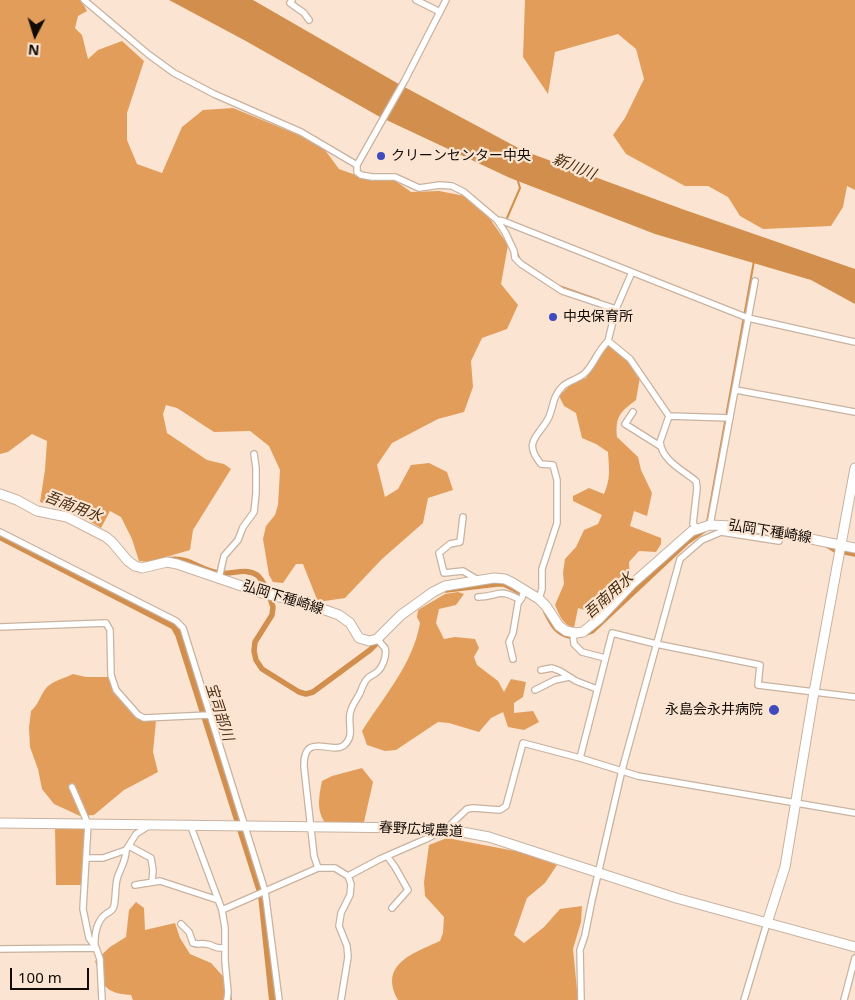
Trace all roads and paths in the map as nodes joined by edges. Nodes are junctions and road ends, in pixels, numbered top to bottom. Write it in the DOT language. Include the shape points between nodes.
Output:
graph roads {
  1 [pos="84,0"];
  2 [pos="292,0"];
  3 [pos="416,0"];
  4 [pos="446,0"];
  5 [pos="440,12"];
  6 [pos="309,20"];
  7 [pos="356,165"];
  8 [pos="497,220"];
  9 [pos="632,272"];
  10 [pos="755,280"];
  11 [pos="616,309"];
  12 [pos="745,317"];
  13 [pos="608,341"];
  14 [pos="855,342"];
  15 [pos="736,390"];
  16 [pos="633,412"];
  17 [pos="855,412"];
  18 [pos="669,416"];
  19 [pos="730,418"];
  20 [pos="660,446"];
  21 [pos="254,454"];
  22 [pos="855,468"];
  23 [pos="853,489"];
  24 [pos="0,494"];
  25 [pos="463,517"];
  26 [pos="701,529"];
  27 [pos="0,532"];
  28 [pos="779,536"];
  29 [pos="702,539"];
  30 [pos="855,548"];
  31 [pos="841,550"];
  32 [pos="220,575"];
  33 [pos="478,580"];
  34 [pos="523,595"];
  35 [pos="478,597"];
  36 [pos="540,600"];
  37 [pos="0,627"];
  38 [pos="573,636"];
  39 [pos="380,641"];
  40 [pos="656,644"];
  41 [pos="605,658"];
  42 [pos="514,659"];
  43 [pos="542,670"];
  44 [pos="569,677"];
  45 [pos="597,689"];
  46 [pos="535,690"];
  47 [pos="814,692"];
  48 [pos="855,697"];
  49 [pos="209,714"];
  50 [pos="580,758"];
  51 [pos="622,770"];
  52 [pos="72,787"];
  53 [pos="795,803"];
  54 [pos="855,813"];
  55 [pos="0,823"];
  56 [pos="88,824"];
  57 [pos="152,824"];
  58 [pos="190,824"];
  59 [pos="240,826"];
  60 [pos="311,827"];
  61 [pos="446,829"];
  62 [pos="128,848"];
  63 [pos="387,856"];
  64 [pos="86,858"];
  65 [pos="318,868"];
  66 [pos="595,872"];
  67 [pos="348,876"];
  68 [pos="152,882"];
  69 [pos="135,885"];
  70 [pos="265,891"];
  71 [pos="218,900"];
  72 [pos="392,908"];
  73 [pos="222,910"];
  74 [pos="767,923"];
  75 [pos="180,924"];
  76 [pos="855,947"];
  77 [pos="0,948"];
  78 [pos="96,948"];
  79 [pos="226,948"];
  80 [pos="855,958"];
  81 [pos="102,1000"];
  82 [pos="227,1000"];
  83 [pos="279,1000"];
  84 [pos="340,1000"];
  85 [pos="581,1000"];
  86 [pos="744,1000"];
  87 [pos="844,1000"];
  1 -- 7 [label="street" via="174,73 301,132"];
  2 -- 6 [label="street" via="290,3"];
  3 -- 5 [label="street"];
  4 -- 5 [label="street"];
  5 -- 7 [label="street"];
  7 -- 8 [label="street" via="361,175 395,177 419,188 452,186"];
  8 -- 9 [label="street"];
  8 -- 11 [label="street" via="521,264 562,290"];
  9 -- 11 [label="street"];
  9 -- 12 [label="street"];
  10 -- 12 [label="street"];
  11 -- 13 [label="street"];
  12 -- 14 [label="street"];
  12 -- 15 [label="street"];
  13 -- 18 [label="street" via="630,359"];
  13 -- 36 [label="street" via="585,373 568,381 554,396 549,417 535,436 532,449 535,456 541,464 553,466 557,480 557,523 542,569"];
  15 -- 17 [label="street"];
  15 -- 19 [label="street"];
  16 -- 20 [label="street" via="625,424"];
  18 -- 19 [label="street"];
  18 -- 20 [label="street"];
  19 -- 26 [label="street"];
  20 -- 26 [label="street" via="673,465 696,482 693,524"];
  21 -- 32 [label="street" via="254,512 238,540 224,556"];
  22 -- 23 [label="street"];
  23 -- 31 [label="street"];
  24 -- 32 [label="street, 弘岡下種崎線" via="37,511 67,517 106,536 135,566 142,568 167,562"];
  25 -- 33 [label="street" via="460,542 450,544 439,553 444,573 463,571"];
  26 -- 28 [label="street, 弘岡下種崎線" via="753,527"];
  26 -- 29 [label="street"];
  26 -- 38 [label="street" via="692,531 632,584 587,631"];
  27 -- 49 [label="street" via="182,625"];
  28 -- 29 [label="street" via="721,532"];
  28 -- 31 [label="street, 弘岡下種崎線"];
  29 -- 40 [label="street" via="680,559"];
  30 -- 31 [label="street, 弘岡下種崎線"];
  31 -- 47 [label="street"];
  32 -- 39 [label="street, 弘岡下種崎線" via="265,594 300,601 339,615 350,622 359,638"];
  33 -- 34 [label="street" via="505,579"];
  33 -- 39 [label="street" via="445,586 432,592 401,615"];
  34 -- 35 [label="street" via="500,592"];
  34 -- 36 [label="street"];
  34 -- 42 [label="street" via="518,603 509,642"];
  36 -- 38 [label="street" via="559,626"];
  37 -- 49 [label="street" via="106,623 110,630 111,675 116,690 138,715 144,718"];
  38 -- 41 [label="street" via="574,644 582,652"];
  39 -- 60 [label="street" via="385,657 378,671 367,678 351,709 350,738 339,748 316,746 305,756"];
  40 -- 41 [label="street" via="612,633"];
  40 -- 47 [label="street" via="760,665 758,685"];
  40 -- 51 [label="street"];
  41 -- 45 [label="street"];
  43 -- 44 [label="street" via="552,668"];
  44 -- 45 [label="street"];
  44 -- 46 [label="street"];
  45 -- 50 [label="street"];
  47 -- 48 [label="street"];
  47 -- 53 [label="street"];
  49 -- 59 [label="street"];
  50 -- 51 [label="street"];
  50 -- 61 [label="street" via="523,743 506,806 500,810 467,809"];
  51 -- 53 [label="street" via="638,776"];
  51 -- 66 [label="street"];
  52 -- 56 [label="street"];
  53 -- 54 [label="street"];
  53 -- 74 [label="street" via="785,867"];
  55 -- 56 [label="street, 春野広域農道"];
  56 -- 57 [label="street, 春野広域農道"];
  56 -- 64 [label="street"];
  57 -- 58 [label="street, 春野広域農道"];
  57 -- 62 [label="street" via="136,834"];
  58 -- 59 [label="street, 春野広域農道"];
  58 -- 71 [label="street"];
  59 -- 60 [label="street, 春野広域農道"];
  59 -- 70 [label="street"];
  60 -- 61 [label="street, 春野広域農道"];
  60 -- 65 [label="street"];
  61 -- 63 [label="street"];
  61 -- 66 [label="street, 春野広域農道" via="489,837"];
  62 -- 64 [label="street" via="102,858"];
  62 -- 68 [label="street" via="151,858"];
  62 -- 78 [label="street" via="117,877 114,907 100,922"];
  63 -- 67 [label="street"];
  63 -- 72 [label="street" via="408,890"];
  64 -- 78 [label="street" via="83,909 89,938"];
  65 -- 67 [label="street" via="335,868"];
  65 -- 70 [label="street"];
  66 -- 74 [label="street, 春野広域農道"];
  66 -- 85 [label="street" via="580,950"];
  67 -- 84 [label="street" via="350,896 341,913 339,926 348,958"];
  68 -- 69 [label="street"];
  68 -- 71 [label="street" via="160,881"];
  70 -- 73 [label="street"];
  70 -- 83 [label="street"];
  71 -- 73 [label="street"];
  73 -- 79 [label="street"];
  74 -- 76 [label="street, 春野広域農道"];
  74 -- 86 [label="street"];
  75 -- 79 [label="street" via="194,943 216,949"];
  77 -- 78 [label="street"];
  78 -- 81 [label="street" via="100,959"];
  79 -- 82 [label="street"];
  80 -- 87 [label="street"];
}
